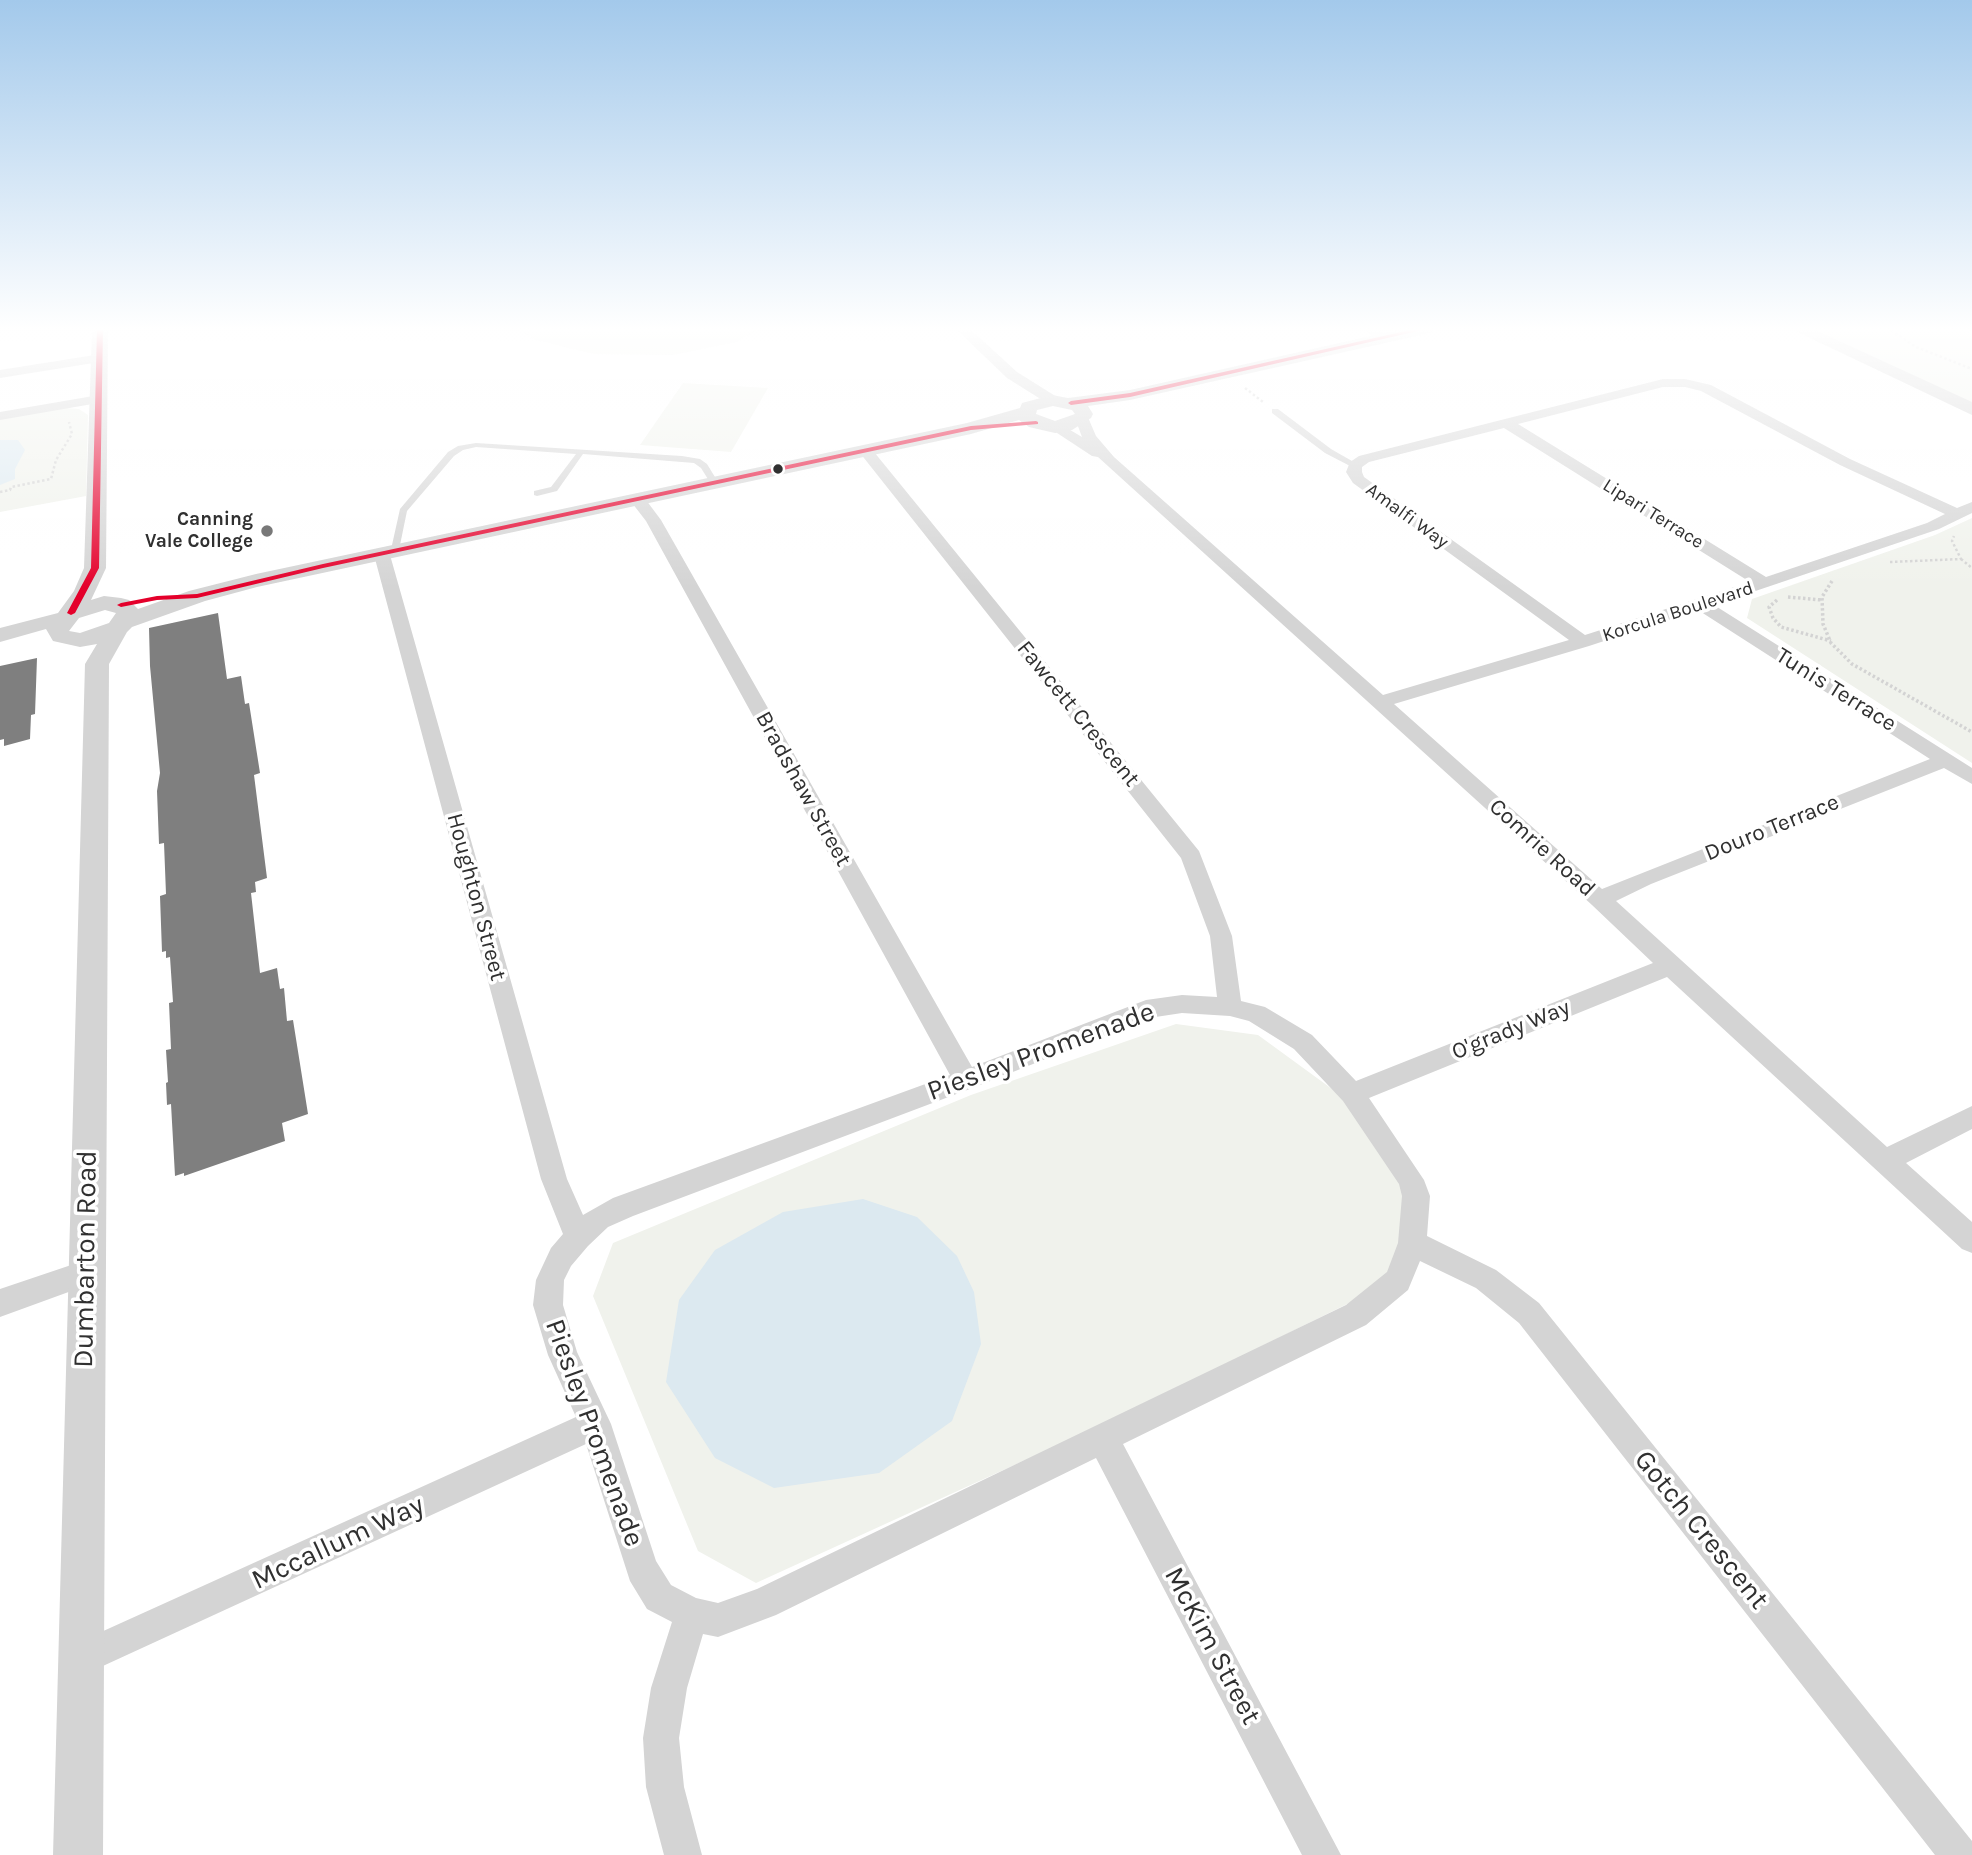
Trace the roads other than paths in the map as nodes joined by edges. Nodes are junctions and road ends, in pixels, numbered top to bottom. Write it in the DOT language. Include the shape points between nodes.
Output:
graph roads {
  1 [pos="99,415"];
  2 [pos="1039,415"];
  3 [pos="1077,415"];
  4 [pos="1080,415"];
  5 [pos="1280,415"];
  6 [pos="1539,415"];
  7 [pos="1756,415"];
  8 [pos="1037,417"];
  9 [pos="1506,423"];
  10 [pos="865,450"];
  11 [pos="581,452"];
  12 [pos="1109,460"];
  13 [pos="445,461"];
  14 [pos="458,462"];
  15 [pos="1355,465"];
  16 [pos="558,468"];
  17 [pos="568,469"];
  18 [pos="714,482"];
  19 [pos="424,486"];
  20 [pos="436,487"];
  21 [pos="537,494"];
  22 [pos="638,499"];
  23 [pos="1962,518"];
  24 [pos="391,553"];
  25 [pos="95,568"];
  26 [pos="1764,583"];
  27 [pos="1700,604"];
  28 [pos="119,615"];
  29 [pos="0,635"];
  30 [pos="74,635"];
  31 [pos="0,642"];
  32 [pos="1583,642"];
  33 [pos="1379,702"];
  34 [pos="1946,760"];
  35 [pos="1972,777"];
  36 [pos="1601,899"];
  37 [pos="1670,966"];
  38 [pos="1230,1007"];
  39 [pos="966,1080"];
  40 [pos="1352,1094"];
  41 [pos="1972,1117"];
  42 [pos="1884,1161"];
  43 [pos="579,1237"];
  44 [pos="1972,1240"];
  45 [pos="1412,1243"];
  46 [pos="86,1273"];
  47 [pos="0,1303"];
  48 [pos="595,1424"];
  49 [pos="1102,1437"];
  50 [pos="692,1614"];
  51 [pos="80,1659"];
  52 [pos="78,1855"];
  53 [pos="683,1855"];
  54 [pos="1322,1855"];
  55 [pos="1959,1855"];
  1 -- 25 [label="street, Dumbarton Road"];
  2 -- 8 [label="street"];
  3 -- 8 [label="street" via="1072,424"];
  4 -- 12 [label="street, Comrie Road" via="1089,437"];
  5 -- 15 [label="lane"];
  6 -- 9 [label="street, Amalfi Way"];
  7 -- 23 [label="street, Amalfi Way"];
  8 -- 10 [label="street"];
  8 -- 12 [label="street, Comrie Road"];
  9 -- 15 [label="street, Amalfi Way"];
  9 -- 26 [label="street, Lipari Terrace"];
  10 -- 18 [label="street"];
  10 -- 38 [label="street, Fawcett Crescent" via="1191,856 1221,936"];
  11 -- 13 [label="lane" via="476,445 461,448"];
  11 -- 17 [label="lane"];
  11 -- 18 [label="lane" via="697,461"];
  12 -- 33 [label="street, Comrie Road"];
  13 -- 14 [label="lane"];
  13 -- 19 [label="lane"];
  15 -- 32 [label="street, Amalfi Way" via="1359,480"];
  16 -- 17 [label="lane"];
  17 -- 21 [label="lane" via="554,489"];
  18 -- 22 [label="street"];
  19 -- 20 [label="lane"];
  19 -- 24 [label="lane" via="403,512"];
  22 -- 24 [label="street"];
  22 -- 39 [label="street, Bradshaw Street"];
  23 -- 26 [label="street, Korcula Boulevard"];
  24 -- 28 [label="street"];
  24 -- 43 [label="street, Houghton Street" via="554,1178"];
  25 -- 28 [label="street" via="110,587"];
  25 -- 30 [label="street, Dumbarton Road"];
  26 -- 27 [label="street, Korcula Boulevard"];
  27 -- 32 [label="street, Korcula Boulevard"];
  27 -- 34 [label="street, Tunis Terrace"];
  28 -- 30 [label="street, Dumbarton Road"];
  28 -- 30 [label="street" via="93,605"];
  29 -- 30 [label="street" via="41,623"];
  30 -- 31 [label="street"];
  30 -- 46 [label="street, Dumbarton Road"];
  32 -- 33 [label="street, Korcula Boulevard"];
  33 -- 36 [label="street, Comrie Road"];
  34 -- 35 [label="street, Tunis Terrace"];
  34 -- 36 [label="street, Douro Terrace"];
  36 -- 37 [label="street, Comrie Road"];
  37 -- 40 [label="street, O'grady Way"];
  37 -- 42 [label="street, Comrie Road"];
  38 -- 39 [label="street, Piesley Promenade" via="1182,1004 1146,1009"];
  38 -- 40 [label="street, Piesley Promenade" via="1256,1014 1303,1042"];
  39 -- 43 [label="street, Piesley Promenade" via="623,1207 598,1218"];
  40 -- 45 [label="street, Piesley Promenade" via="1411,1180 1416,1196"];
  41 -- 42 [label="street"];
  42 -- 44 [label="street, Comrie Road"];
  43 -- 48 [label="street, Piesley Promenade" via="561,1257 550,1280 548,1305 563,1355"];
  45 -- 49 [label="street, Piesley Promenade" via="1398,1281 1356,1315"];
  45 -- 55 [label="street, Gotch Crescent" via="1486,1279 1529,1313"];
  46 -- 47 [label="street"];
  46 -- 51 [label="street, Dumbarton Road"];
  48 -- 50 [label="street, Piesley Promenade" via="642,1569 659,1597"];
  48 -- 51 [label="street, Mccallum Way"];
  49 -- 50 [label="street, Piesley Promenade" via="764,1603 718,1620"];
  49 -- 54 [label="street, McKim Street"];
  50 -- 53 [label="street" via="669,1688 661,1738 665,1787"];
  51 -- 52 [label="street, Dumbarton Road"];
}
